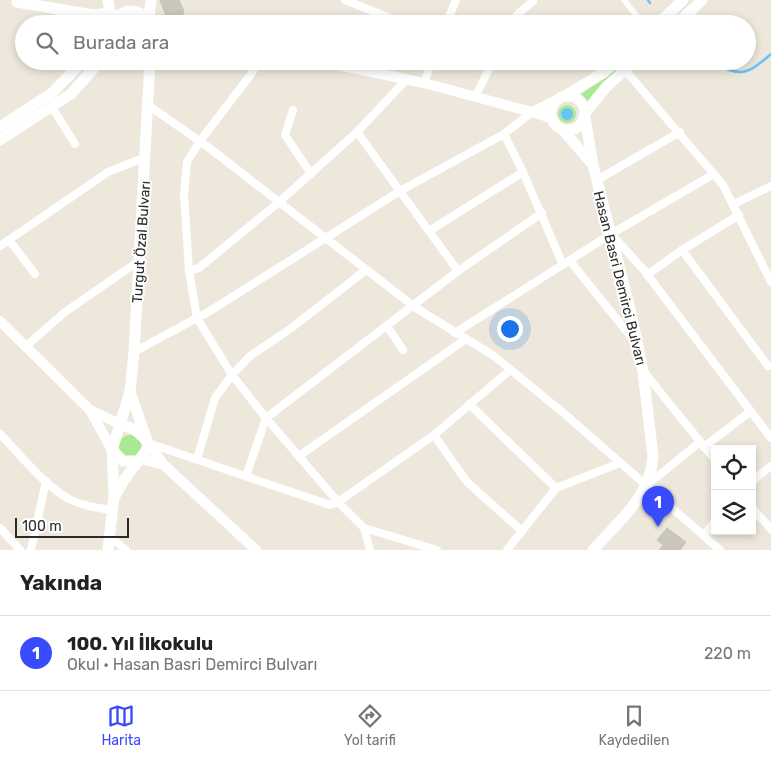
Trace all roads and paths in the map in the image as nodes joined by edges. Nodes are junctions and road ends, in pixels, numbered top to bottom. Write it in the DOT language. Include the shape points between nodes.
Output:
graph roads {
  1 [pos="108,0"];
  2 [pos="127,0"];
  3 [pos="151,0"];
  4 [pos="345,0"];
  5 [pos="456,0"];
  6 [pos="624,0"];
  7 [pos="683,0"];
  8 [pos="702,0"];
  9 [pos="13,1"];
  10 [pos="533,1"];
  11 [pos="93,15"];
  12 [pos="113,15"];
  13 [pos="116,15"];
  14 [pos="126,15"];
  15 [pos="140,15"];
  16 [pos="149,15"];
  17 [pos="382,15"];
  18 [pos="450,15"];
  19 [pos="517,15"];
  20 [pos="636,15"];
  21 [pos="667,15"];
  22 [pos="686,15"];
  23 [pos="74,70"];
  24 [pos="92,70"];
  25 [pos="143,70"];
  26 [pos="149,70"];
  27 [pos="252,70"];
  28 [pos="363,70"];
  29 [pos="429,70"];
  30 [pos="488,70"];
  31 [pos="612,70"];
  32 [pos="617,70"];
  33 [pos="625,70"];
  34 [pos="407,79"];
  35 [pos="424,83"];
  36 [pos="148,91"];
  37 [pos="475,97"];
  38 [pos="561,98"];
  39 [pos="148,105"];
  40 [pos="52,107"];
  41 [pos="294,110"];
  42 [pos="532,112"];
  43 [pos="585,115"];
  44 [pos="551,118"];
  45 [pos="0,127"];
  46 [pos="562,129"];
  47 [pos="357,132"];
  48 [pos="680,132"];
  49 [pos="504,134"];
  50 [pos="0,140"];
  51 [pos="200,141"];
  52 [pos="76,144"];
  53 [pos="146,157"];
  54 [pos="593,166"];
  55 [pos="523,172"];
  56 [pos="311,174"];
  57 [pos="714,174"];
  58 [pos="597,180"];
  59 [pos="771,186"];
  60 [pos="400,191"];
  61 [pos="279,202"];
  62 [pos="734,204"];
  63 [pos="542,214"];
  64 [pos="739,215"];
  65 [pos="429,231"];
  66 [pos="611,234"];
  67 [pos="325,238"];
  68 [pos="9,240"];
  69 [pos="0,246"];
  70 [pos="682,250"];
  71 [pos="139,261"];
  72 [pos="570,261"];
  73 [pos="563,265"];
  74 [pos="768,267"];
  75 [pos="366,270"];
  76 [pos="189,271"];
  77 [pos="458,271"];
  78 [pos="35,274"];
  79 [pos="648,275"];
  80 [pos="771,282"];
  81 [pos="414,306"];
  82 [pos="197,318"];
  83 [pos="0,321"];
  84 [pos="387,326"];
  85 [pos="455,332"];
  86 [pos="466,339"];
  87 [pos="26,346"];
  88 [pos="638,346"];
  89 [pos="403,350"];
  90 [pos="134,352"];
  91 [pos="768,366"];
  92 [pos="510,370"];
  93 [pos="643,371"];
  94 [pos="232,375"];
  95 [pos="130,392"];
  96 [pos="469,404"];
  97 [pos="90,410"];
  98 [pos="751,411"];
  99 [pos="266,418"];
  100 [pos="120,424"];
  101 [pos="0,434"];
  102 [pos="434,435"];
  103 [pos="771,438"];
  104 [pos="148,442"];
  105 [pos="702,444"];
  106 [pos="112,450"];
  107 [pos="711,455"];
  108 [pos="299,456"];
  109 [pos="197,459"];
  110 [pos="141,460"];
  111 [pos="620,464"];
  112 [pos="164,466"];
  113 [pos="771,466"];
  114 [pos="246,476"];
  115 [pos="756,478"];
  116 [pos="46,481"];
  117 [pos="647,486"];
  118 [pos="556,488"];
  119 [pos="114,496"];
  120 [pos="338,502"];
  121 [pos="112,510"];
  122 [pos="756,512"];
  123 [pos="711,526"];
  124 [pos="0,528"];
  125 [pos="364,528"];
  126 [pos="771,529"];
  127 [pos="522,531"];
  128 [pos="704,534"];
  129 [pos="109,536"];
  130 [pos="20,550"];
  131 [pos="30,550"];
  132 [pos="108,550"];
  133 [pos="126,550"];
  134 [pos="256,550"];
  135 [pos="370,550"];
  136 [pos="437,550"];
  137 [pos="507,550"];
  138 [pos="593,550"];
  139 [pos="720,550"];
  1 -- 12 [label="main road"];
  2 -- 13 [label="main road"];
  3 -- 16 [label="main road"];
  4 -- 17 [label="street"];
  5 -- 18 [label="street"];
  6 -- 20 [label="street"];
  7 -- 21 [label="main road"];
  8 -- 22 [label="main road"];
  9 -- 11 [label="main road"];
  10 -- 19 [label="street"];
  14 -- 15 [label="main road" via="138,12"];
  23 -- 45 [label="main road" via="52,93"];
  24 -- 40 [label="main road" via="71,94"];
  25 -- 36 [label="main road, Turgut Özal Bulvarı"];
  26 -- 36 [label="main road, Turgut Özal Bulvarı"];
  27 -- 51 [label="street"];
  28 -- 34 [label="street"];
  29 -- 35 [label="street"];
  30 -- 37 [label="street"];
  31 -- 38 [label="main road"];
  32 -- 43 [label="main road"];
  33 -- 48 [label="street"];
  34 -- 35 [label="street"];
  34 -- 47 [label="street"];
  35 -- 37 [label="street"];
  36 -- 39 [label="main road, Turgut Özal Bulvarı"];
  37 -- 42 [label="street"];
  38 -- 42 [label="street"];
  38 -- 43 [label="main road" via="579,100"];
  38 -- 44 [label="main road" via="552,107"];
  39 -- 51 [label="street"];
  39 -- 53 [label="main road, Turgut Özal Bulvarı"];
  40 -- 50 [label="main road"];
  40 -- 52 [label="street"];
  41 -- 56 [label="street" via="285,135"];
  42 -- 44 [label="street"];
  42 -- 49 [label="street"];
  43 -- 46 [label="main road" via="579,126"];
  43 -- 54 [label="main road, Hasan Basri Demirci Bulvarı"];
  44 -- 46 [label="main road"];
  46 -- 54 [label="main road, Hasan Basri Demirci Bulvarı"];
  47 -- 56 [label="street"];
  47 -- 60 [label="street"];
  48 -- 57 [label="street"];
  48 -- 58 [label="street"];
  49 -- 55 [label="street"];
  49 -- 60 [label="street"];
  51 -- 61 [label="street"];
  51 -- 76 [label="street" via="187,162 184,194"];
  53 -- 68 [label="street" via="108,172"];
  53 -- 71 [label="main road, Turgut Özal Bulvarı"];
  54 -- 58 [label="main road, Hasan Basri Demirci Bulvarı"];
  55 -- 63 [label="street"];
  55 -- 65 [label="street"];
  56 -- 61 [label="street"];
  57 -- 62 [label="street"];
  57 -- 66 [label="street"];
  58 -- 66 [label="main road, Hasan Basri Demirci Bulvarı"];
  59 -- 62 [label="street"];
  60 -- 65 [label="street"];
  60 -- 67 [label="street"];
  61 -- 67 [label="street"];
  61 -- 76 [label="street" via="199,268"];
  62 -- 64 [label="street"];
  63 -- 73 [label="street"];
  63 -- 77 [label="street"];
  64 -- 70 [label="street"];
  64 -- 74 [label="street"];
  65 -- 77 [label="street"];
  66 -- 72 [label="street"];
  66 -- 79 [label="street"];
  66 -- 88 [label="main road, Hasan Basri Demirci Bulvarı"];
  67 -- 75 [label="street"];
  67 -- 82 [label="street"];
  68 -- 69 [label="street"];
  68 -- 78 [label="street"];
  70 -- 79 [label="street"];
  70 -- 91 [label="street"];
  71 -- 87 [label="street" via="65,312"];
  71 -- 90 [label="main road, Turgut Özal Bulvarı"];
  72 -- 73 [label="street"];
  72 -- 88 [label="street"];
  73 -- 85 [label="street"];
  74 -- 80 [label="street"];
  75 -- 81 [label="street"];
  75 -- 94 [label="street" via="250,356"];
  76 -- 82 [label="street"];
  77 -- 81 [label="street"];
  79 -- 98 [label="street"];
  81 -- 84 [label="street"];
  81 -- 85 [label="street"];
  82 -- 90 [label="street"];
  82 -- 94 [label="street"];
  83 -- 87 [label="street"];
  84 -- 89 [label="street"];
  84 -- 99 [label="street"];
  85 -- 86 [label="street"];
  86 -- 92 [label="street"];
  86 -- 108 [label="street"];
  87 -- 97 [label="street"];
  88 -- 93 [label="main road, Hasan Basri Demirci Bulvarı"];
  90 -- 95 [label="main road, Turgut Özal Bulvarı"];
  92 -- 96 [label="street"];
  92 -- 111 [label="street"];
  93 -- 105 [label="street"];
  93 -- 117 [label="main road, Hasan Basri Demirci Bulvarı" via="653,456"];
  94 -- 99 [label="street"];
  94 -- 109 [label="street" via="215,398"];
  95 -- 100 [label="main road, Turgut Özal Bulvarı"];
  95 -- 104 [label="main road, Turgut Özal Bulvarı"];
  96 -- 102 [label="street"];
  96 -- 118 [label="street"];
  97 -- 100 [label="street"];
  97 -- 106 [label="street"];
  98 -- 103 [label="street"];
  98 -- 105 [label="street"];
  99 -- 108 [label="street"];
  99 -- 114 [label="street"];
  100 -- 104 [label="main road" via="134,429"];
  100 -- 106 [label="main road, Turgut Özal Bulvarı"];
  101 -- 116 [label="street"];
  102 -- 120 [label="street"];
  102 -- 127 [label="street" via="468,482"];
  104 -- 109 [label="street"];
  104 -- 110 [label="main road, Turgut Özal Bulvarı"];
  104 -- 112 [label="street"];
  105 -- 107 [label="street"];
  105 -- 117 [label="street"];
  106 -- 110 [label="main road" via="123,461"];
  106 -- 119 [label="main road, Turgut Özal Bulvarı"];
  108 -- 120 [label="street"];
  109 -- 114 [label="street"];
  110 -- 112 [label="street"];
  110 -- 119 [label="main road, Turgut Özal Bulvarı"];
  111 -- 117 [label="street"];
  111 -- 118 [label="street"];
  112 -- 134 [label="street"];
  113 -- 115 [label="street"];
  114 -- 120 [label="street" via="330,505"];
  116 -- 121 [label="street" via="70,500 88,507"];
  116 -- 131 [label="street"];
  117 -- 128 [label="street"];
  117 -- 138 [label="main road, Hasan Basri Demirci Bulvarı"];
  118 -- 127 [label="street"];
  119 -- 121 [label="main road, Turgut Özal Bulvarı"];
  120 -- 125 [label="street"];
  121 -- 129 [label="main road, Turgut Özal Bulvarı"];
  122 -- 126 [label="street"];
  123 -- 128 [label="street"];
  124 -- 130 [label="street"];
  125 -- 135 [label="street"];
  125 -- 136 [label="street"];
  127 -- 137 [label="street"];
  128 -- 139 [label="street"];
  129 -- 132 [label="main road, Turgut Özal Bulvarı"];
  129 -- 133 [label="street"];
}
